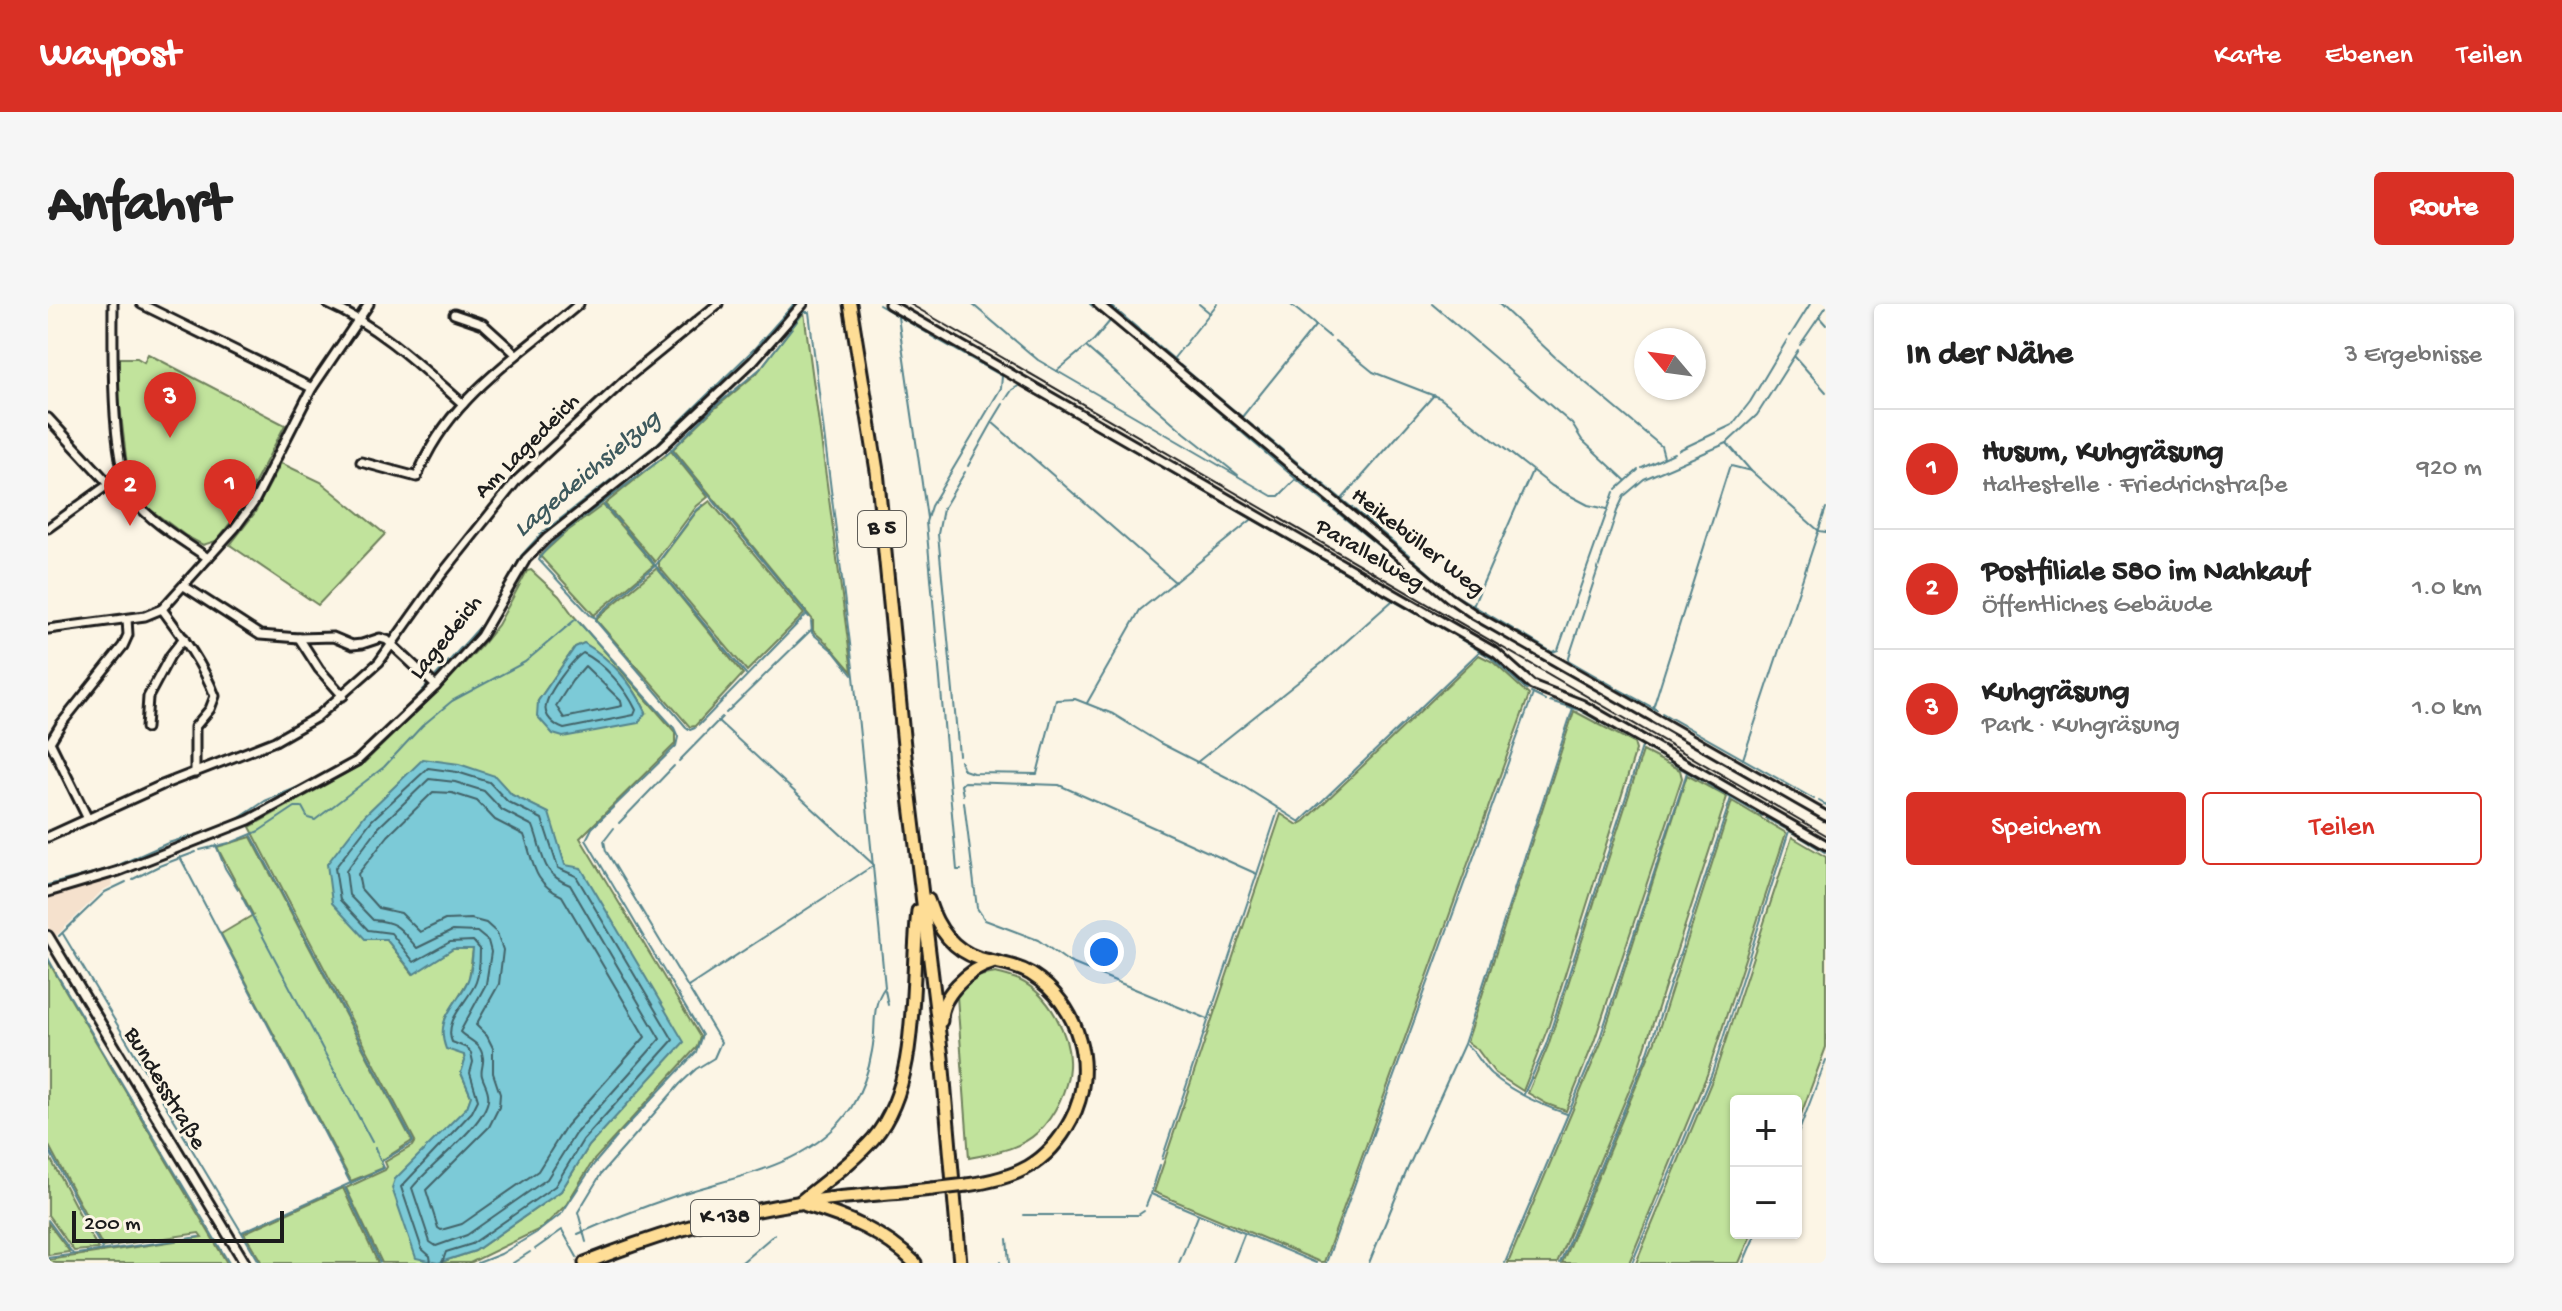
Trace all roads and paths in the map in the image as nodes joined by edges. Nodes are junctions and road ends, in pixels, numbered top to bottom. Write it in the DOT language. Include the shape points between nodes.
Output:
graph roads {
  1 [pos="113,304"];
  2 [pos="141,304"];
  3 [pos="328,304"];
  4 [pos="369,304"];
  5 [pos="718,304"];
  6 [pos="803,304"];
  7 [pos="850,304"];
  8 [pos="889,304"];
  9 [pos="1098,304"];
  10 [pos="574,306"];
  11 [pos="454,314"];
  12 [pos="359,319"];
  13 [pos="516,354"];
  14 [pos="312,388"];
  15 [pos="463,404"];
  16 [pos="48,418"];
  17 [pos="361,462"];
  18 [pos="123,481"];
  19 [pos="109,484"];
  20 [pos="48,528"];
  21 [pos="208,558"];
  22 [pos="184,586"];
  23 [pos="162,609"];
  24 [pos="127,619"];
  25 [pos="48,629"];
  26 [pos="184,638"];
  27 [pos="299,638"];
  28 [pos="393,644"];
  29 [pos="436,686"];
  30 [pos="343,696"];
  31 [pos="146,728"];
  32 [pos="49,742"];
  33 [pos="195,773"];
  34 [pos="1826,816"];
  35 [pos="88,819"];
  36 [pos="48,837"];
  37 [pos="1826,845"];
  38 [pos="920,886"];
  39 [pos="48,892"];
  40 [pos="48,936"];
  41 [pos="996,962"];
  42 [pos="942,1058"];
  43 [pos="798,1203"];
  44 [pos="245,1263"];
  45 [pos="585,1263"];
  46 [pos="915,1263"];
  47 [pos="960,1263"];
  1 -- 18 [label="street" via="113,389"];
  2 -- 14 [label="street"];
  3 -- 12 [label="street"];
  4 -- 12 [label="street"];
  5 -- 28 [label="street, Am Lagedeich" via="626,379 517,480"];
  6 -- 29 [label="street, Lagedeich" via="753,361 662,447 526,559 481,636"];
  7 -- 38 [label="highway, B 5" via="877,471"];
  8 -- 37 [label="street, Parallelweg" via="1496,653 1532,685 1593,710"];
  9 -- 34 [label="street, Heikebüller Weg" via="1450,598"];
  10 -- 13 [label="street"];
  11 -- 13 [label="street" via="483,324"];
  12 -- 14 [label="street"];
  12 -- 15 [label="street"];
  13 -- 15 [label="street"];
  14 -- 21 [label="street" via="254,502"];
  15 -- 17 [label="street" via="417,477"];
  16 -- 19 [label="street"];
  18 -- 19 [label="street"];
  18 -- 21 [label="street" via="135,501"];
  19 -- 20 [label="street"];
  21 -- 22 [label="street"];
  22 -- 23 [label="street"];
  22 -- 27 [label="street" via="260,635"];
  23 -- 24 [label="street"];
  23 -- 26 [label="street"];
  24 -- 25 [label="street"];
  24 -- 32 [label="street" via="123,646"];
  26 -- 31 [label="street" via="153,685"];
  26 -- 33 [label="street" via="215,696 195,727"];
  27 -- 28 [label="street" via="333,637 352,645 380,638"];
  27 -- 30 [label="street"];
  28 -- 29 [label="street"];
  28 -- 30 [label="street, Am Lagedeich"];
  29 -- 39 [label="street, Lagedeich" via="357,761 249,820 119,871"];
  30 -- 33 [label="street, Am Lagedeich" via="293,733"];
  32 -- 35 [label="street"];
  33 -- 35 [label="street, Am Lagedeich"];
  35 -- 36 [label="street, Am Lagedeich"];
  38 -- 41 [label="highway" via="946,935 971,954"];
  38 -- 42 [label="highway, B 5"];
  38 -- 43 [label="highway" via="910,1043 896,1098 867,1145"];
  40 -- 44 [label="street, Bundesstraße"];
  41 -- 42 [label="highway" via="967,975 948,999 941,1012"];
  41 -- 43 [label="highway, bridge" via="1034,976 1063,1005 1082,1045 1079,1100 1072,1119 1043,1157 996,1180"];
  42 -- 47 [label="highway, B 5"];
  43 -- 45 [label="highway, K 138" via="713,1221"];
  43 -- 46 [label="highway" via="876,1233"];
}
